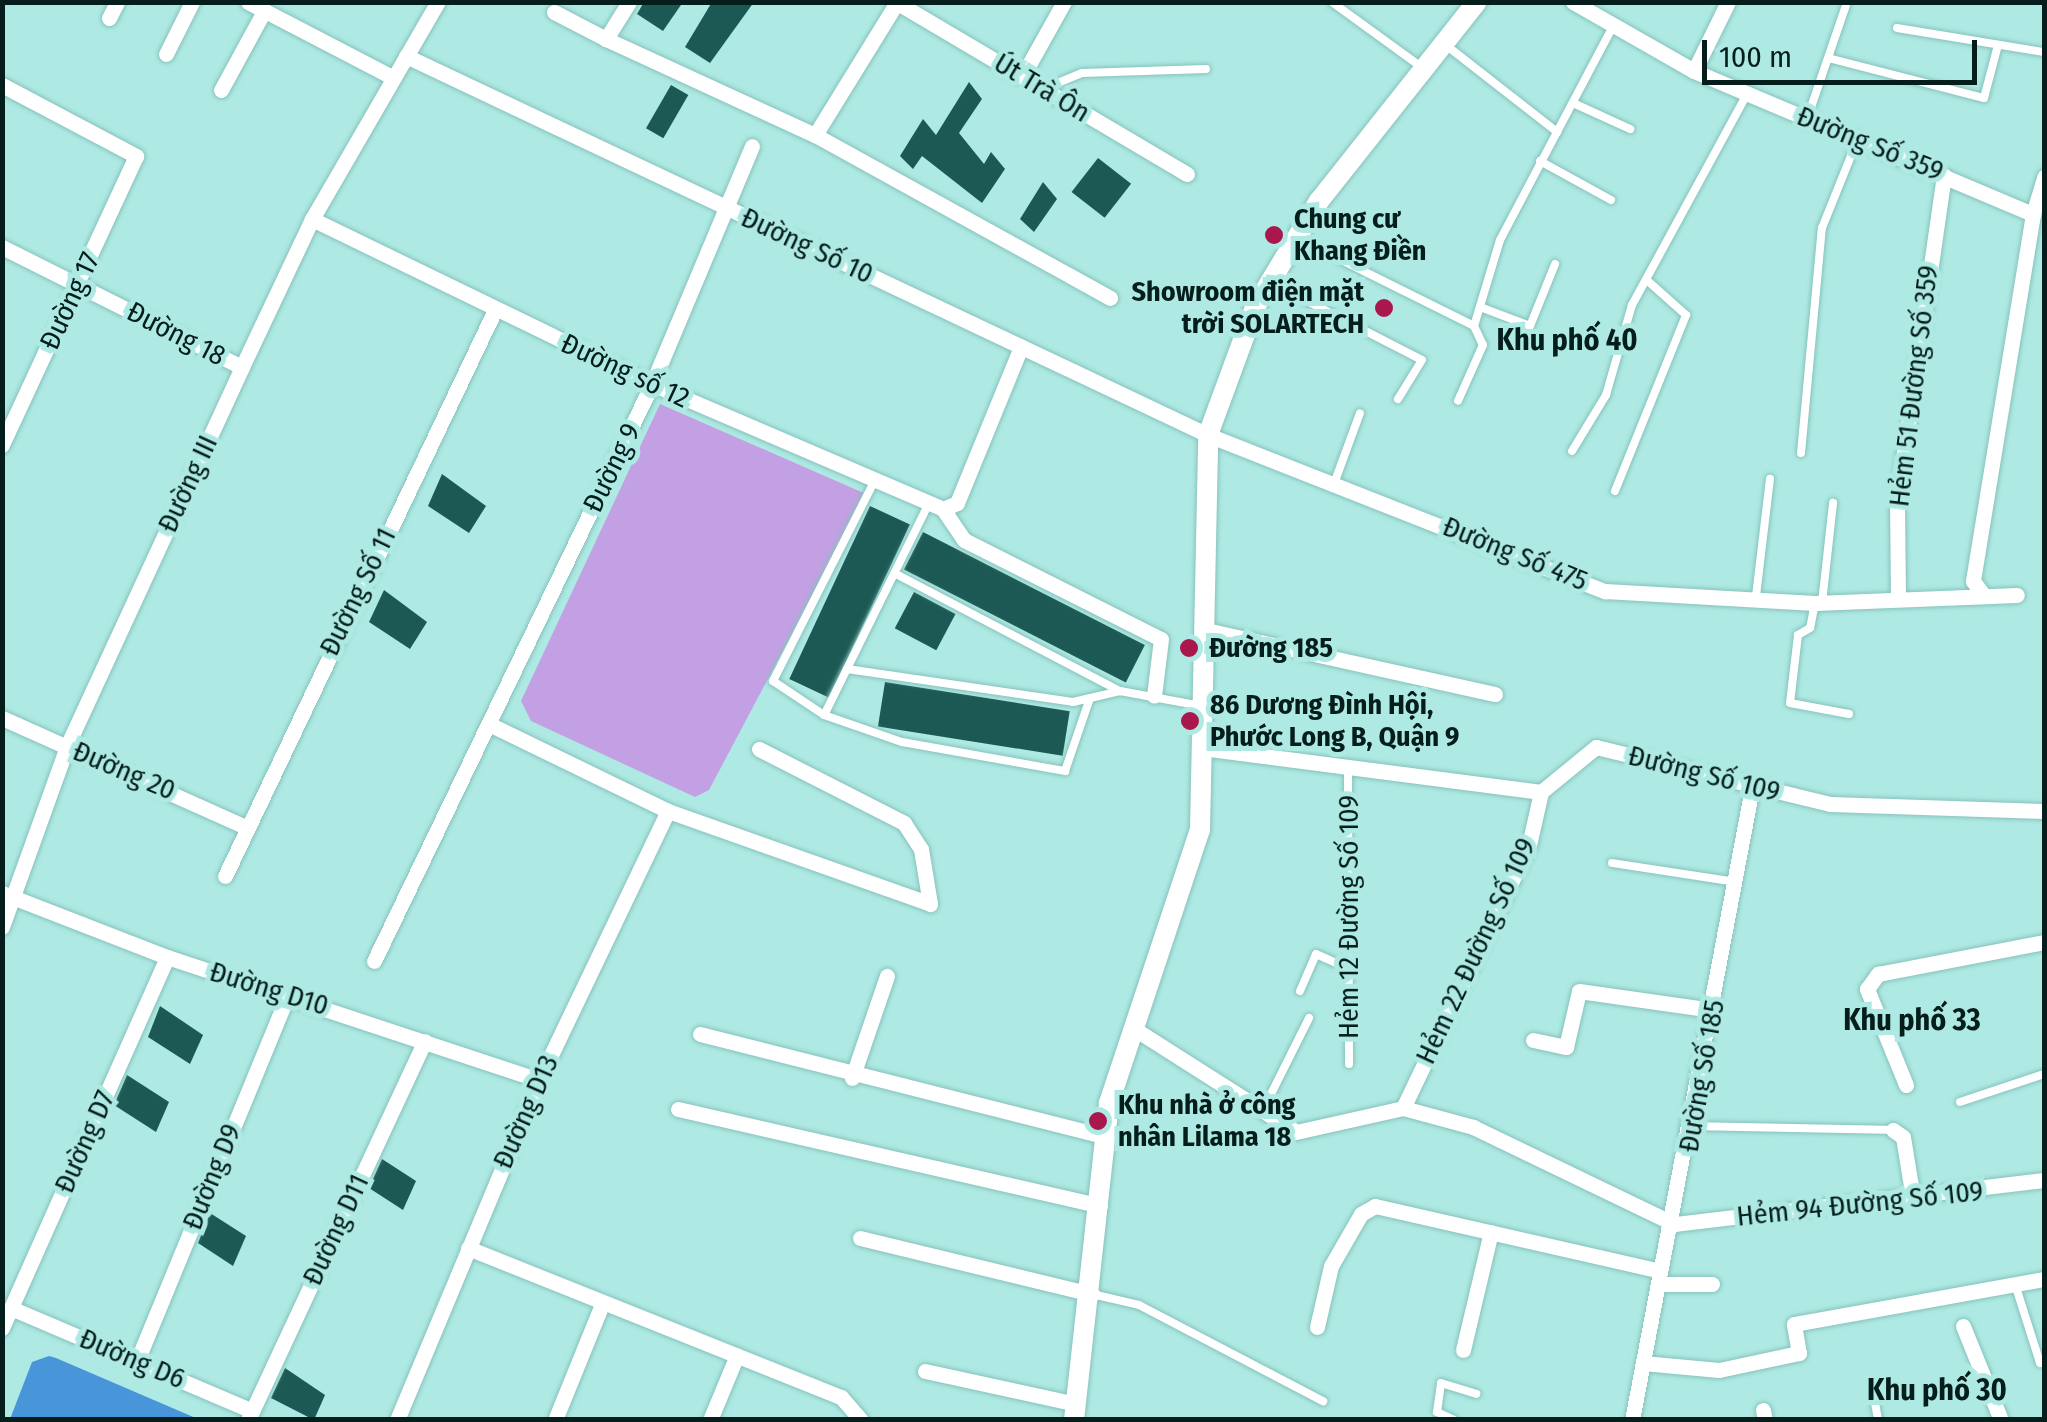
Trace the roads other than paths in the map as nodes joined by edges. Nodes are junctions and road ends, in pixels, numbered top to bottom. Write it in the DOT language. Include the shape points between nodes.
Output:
graph roads {
  1 [pos="117,2"];
  2 [pos="192,2"];
  3 [pos="248,2"];
  4 [pos="438,2"];
  5 [pos="629,2"];
  6 [pos="1064,2"];
  7 [pos="1332,2"];
  8 [pos="1478,2"];
  9 [pos="1573,2"];
  10 [pos="1728,2"];
  11 [pos="1847,2"];
  12 [pos="896,3"];
  13 [pos="264,11"];
  14 [pos="554,12"];
  15 [pos="109,18"];
  16 [pos="1898,28"];
  17 [pos="1611,30"];
  18 [pos="606,39"];
  19 [pos="1998,44"];
  20 [pos="1447,46"];
  21 [pos="2044,52"];
  22 [pos="166,54"];
  23 [pos="406,56"];
  24 [pos="1832,59"];
  25 [pos="1206,70"];
  26 [pos="1426,70"];
  27 [pos="1694,71"];
  28 [pos="390,76"];
  29 [pos="1022,77"];
  30 [pos="2,85"];
  31 [pos="1043,89"];
  32 [pos="221,90"];
  33 [pos="1748,94"];
  34 [pos="1573,103"];
  35 [pos="1807,120"];
  36 [pos="1630,129"];
  37 [pos="1557,132"];
  38 [pos="815,135"];
  39 [pos="1857,141"];
  40 [pos="752,146"];
  41 [pos="1540,161"];
  42 [pos="1187,174"];
  43 [pos="1944,174"];
  44 [pos="2044,178"];
  45 [pos="1611,200"];
  46 [pos="727,208"];
  47 [pos="2033,214"];
  48 [pos="312,219"];
  49 [pos="1297,238"];
  50 [pos="2040,238"];
  51 [pos="2,248"];
  52 [pos="1555,264"];
  53 [pos="1270,282"];
  54 [pos="1648,282"];
  55 [pos="78,284"];
  56 [pos="1110,298"];
  57 [pos="1480,307"];
  58 [pos="495,310"];
  59 [pos="1474,326"];
  60 [pos="1021,347"];
  61 [pos="242,368"];
  62 [pos="652,384"];
  63 [pos="1398,398"];
  64 [pos="1458,401"];
  65 [pos="1360,414"];
  66 [pos="1208,435"];
  67 [pos="2,445"];
  68 [pos="1572,451"];
  69 [pos="1801,453"];
  70 [pos="1770,479"];
  71 [pos="1336,481"];
  72 [pos="874,482"];
  73 [pos="1615,491"];
  74 [pos="1832,503"];
  75 [pos="935,507"];
  76 [pos="896,574"];
  77 [pos="1982,592"];
  78 [pos="2017,595"];
  79 [pos="1756,596"];
  80 [pos="1898,598"];
  81 [pos="1819,603"];
  82 [pos="1206,630"];
  83 [pos="848,670"];
  84 [pos="1120,690"];
  85 [pos="1496,694"];
  86 [pos="1154,696"];
  87 [pos="1090,698"];
  88 [pos="1202,706"];
  89 [pos="1849,714"];
  90 [pos="824,715"];
  91 [pos="2,718"];
  92 [pos="489,724"];
  93 [pos="67,746"];
  94 [pos="1202,748"];
  95 [pos="758,749"];
  96 [pos="1348,770"];
  97 [pos="1752,788"];
  98 [pos="1541,792"];
  99 [pos="668,810"];
  100 [pos="2044,811"];
  101 [pos="244,826"];
  102 [pos="1612,863"];
  103 [pos="225,876"];
  104 [pos="1736,882"];
  105 [pos="8,895"];
  106 [pos="2,926"];
  107 [pos="2044,942"];
  108 [pos="167,958"];
  109 [pos="374,961"];
  110 [pos="1350,969"];
  111 [pos="887,976"];
  112 [pos="1300,991"];
  113 [pos="288,994"];
  114 [pos="1713,1010"];
  115 [pos="1308,1018"];
  116 [pos="1133,1028"];
  117 [pos="700,1034"];
  118 [pos="1533,1040"];
  119 [pos="424,1041"];
  120 [pos="1349,1064"];
  121 [pos="2044,1074"];
  122 [pos="852,1078"];
  123 [pos="538,1080"];
  124 [pos="1906,1085"];
  125 [pos="1960,1102"];
  126 [pos="1403,1108"];
  127 [pos="678,1109"];
  128 [pos="1263,1110"];
  129 [pos="1693,1126"];
  130 [pos="1894,1130"];
  131 [pos="1106,1137"];
  132 [pos="2044,1180"];
  133 [pos="1914,1198"];
  134 [pos="1100,1206"];
  135 [pos="1676,1224"];
  136 [pos="1491,1232"];
  137 [pos="860,1238"];
  138 [pos="468,1248"];
  139 [pos="1659,1277"];
  140 [pos="2044,1279"];
  141 [pos="1712,1284"];
  142 [pos="2015,1284"];
  143 [pos="1092,1294"];
  144 [pos="603,1302"];
  145 [pos="11,1308"];
  146 [pos="1963,1326"];
  147 [pos="1317,1327"];
  148 [pos="2,1328"];
  149 [pos="1463,1350"];
  150 [pos="737,1355"];
  151 [pos="137,1361"];
  152 [pos="1643,1362"];
  153 [pos="2040,1363"];
  154 [pos="924,1371"];
  155 [pos="1476,1394"];
  156 [pos="1874,1396"];
  157 [pos="1323,1401"];
  158 [pos="1075,1412"];
  159 [pos="250,1415"];
  160 [pos="860,1415"];
  161 [pos="1629,1419"];
  162 [pos="397,1420"];
  163 [pos="555,1420"];
  164 [pos="710,1420"];
  165 [pos="1454,1420"];
  166 [pos="1878,1420"];
  167 [pos="2001,1420"];
  1 -- 15 [label="street"];
  2 -- 22 [label="street"];
  3 -- 13 [label="street"];
  4 -- 23 [label="street, Đường III"];
  5 -- 18 [label="street"];
  6 -- 29 [label="street"];
  7 -- 26 [label="lane"];
  8 -- 20 [label="street"];
  9 -- 17 [label="street, Đường Số 359"];
  10 -- 27 [label="street"];
  11 -- 24 [label="lane"];
  12 -- 29 [label="street, Út Trà Ôn"];
  12 -- 38 [label="street"];
  13 -- 28 [label="street"];
  13 -- 32 [label="street"];
  14 -- 18 [label="street"];
  16 -- 19 [label="lane"];
  17 -- 27 [label="street, Đường Số 359"];
  17 -- 34 [label="lane"];
  18 -- 38 [label="street"];
  19 -- 21 [label="lane"];
  19 -- 24 [label="lane" via="1984,98"];
  20 -- 26 [label="street"];
  20 -- 37 [label="lane"];
  23 -- 28 [label="street, Đường III"];
  23 -- 46 [label="street, Đường Số 10"];
  24 -- 35 [label="lane"];
  25 -- 31 [label="lane" via="1082,74"];
  26 -- 49 [label="street"];
  27 -- 33 [label="street, Đường Số 359"];
  28 -- 48 [label="street, Đường III"];
  29 -- 31 [label="street, Út Trà Ôn"];
  30 -- 55 [label="street, Đường 17" via="136,156"];
  31 -- 42 [label="street, Út Trà Ôn"];
  33 -- 35 [label="street, Đường Số 359"];
  33 -- 54 [label="lane"];
  34 -- 36 [label="lane"];
  34 -- 37 [label="lane"];
  35 -- 39 [label="street, Đường Số 359"];
  37 -- 41 [label="lane"];
  38 -- 56 [label="street"];
  39 -- 43 [label="street, Đường Số 359"];
  39 -- 69 [label="lane" via="1822,228"];
  40 -- 46 [label="street, Đường 9"];
  41 -- 45 [label="lane"];
  41 -- 57 [label="lane" via="1500,240"];
  43 -- 47 [label="street, Đường Số 359"];
  43 -- 80 [label="street, Hẻm 51 Đường Số 359" via="1897,502"];
  44 -- 47 [label="street"];
  46 -- 60 [label="street, Đường Số 10"];
  46 -- 62 [label="street, Đường 9"];
  47 -- 50 [label="street"];
  48 -- 58 [label="street, Đường số 12"];
  48 -- 61 [label="street, Đường III"];
  49 -- 53 [label="street"];
  49 -- 59 [label="lane"];
  50 -- 77 [label="street" via="1973,582"];
  51 -- 55 [label="street, Đường 18"];
  52 -- 57 [label="lane" via="1530,326"];
  53 -- 63 [label="lane" via="1422,360"];
  53 -- 66 [label="street"];
  54 -- 68 [label="lane" via="1632,305 1606,396"];
  54 -- 73 [label="lane" via="1686,315"];
  55 -- 61 [label="street, Đường 18"];
  55 -- 67 [label="street, Đường 17"];
  57 -- 59 [label="lane"];
  58 -- 62 [label="street, Đường số 12"];
  58 -- 101 [label="street, Đường Số 11"];
  59 -- 64 [label="lane" via="1483,344"];
  60 -- 66 [label="street, Đường Số 10"];
  60 -- 75 [label="street" via="957,502"];
  61 -- 93 [label="street, Đường III"];
  62 -- 72 [label="street, Đường số 12"];
  62 -- 92 [label="street, Đường 9"];
  65 -- 71 [label="lane"];
  66 -- 71 [label="street, Đường Số 475"];
  66 -- 82 [label="street"];
  70 -- 79 [label="lane"];
  71 -- 79 [label="street, Đường Số 475" via="1605,591"];
  72 -- 75 [label="street, Đường số 12"];
  72 -- 90 [label="lane" via="773,681"];
  74 -- 81 [label="lane"];
  75 -- 76 [label="lane"];
  75 -- 86 [label="street" via="964,540 1161,639"];
  76 -- 83 [label="lane"];
  76 -- 84 [label="lane"];
  77 -- 78 [label="street, Đường Số 475"];
  77 -- 80 [label="street, Đường Số 475"];
  79 -- 81 [label="street, Đường Số 475"];
  80 -- 81 [label="street, Đường Số 475"];
  81 -- 89 [label="lane" via="1810,628 1798,634 1790,703"];
  82 -- 85 [label="street"];
  82 -- 88 [label="street"];
  83 -- 87 [label="lane"];
  83 -- 90 [label="lane"];
  84 -- 86 [label="lane"];
  84 -- 87 [label="lane"];
  86 -- 88 [label="lane"];
  87 -- 90 [label="lane" via="1065,771 902,742"];
  88 -- 94 [label="street"];
  91 -- 93 [label="street, Đường 20"];
  92 -- 99 [label="street"];
  92 -- 109 [label="street, Đường 9"];
  93 -- 101 [label="street, Đường 20"];
  93 -- 105 [label="street, Đường III"];
  94 -- 96 [label="street"];
  94 -- 116 [label="street" via="1191,876"];
  95 -- 99 [label="street" via="904,824 921,850 930,904"];
  96 -- 98 [label="street"];
  96 -- 110 [label="lane, Hẻm 12 Đường Số 109"];
  97 -- 98 [label="street, Đường Số 109" via="1596,746"];
  97 -- 100 [label="street, Đường Số 109" via="1830,804"];
  97 -- 104 [label="street, Đường Số 185"];
  98 -- 126 [label="street, Hẻm 22 Đường Số 109" via="1529,845"];
  99 -- 123 [label="street, Đường D13"];
  101 -- 103 [label="street, Đường Số 11"];
  102 -- 104 [label="lane"];
  104 -- 114 [label="street, Đường Số 185"];
  105 -- 106 [label="street, Đường III"];
  105 -- 108 [label="street, Đường D10"];
  107 -- 124 [label="street" via="1878,974 1867,989"];
  108 -- 113 [label="street, Đường D10"];
  108 -- 145 [label="street, Đường D7"];
  110 -- 112 [label="lane" via="1316,954"];
  110 -- 120 [label="lane, Hẻm 12 Đường Số 109"];
  111 -- 122 [label="street"];
  113 -- 119 [label="street, Đường D10"];
  113 -- 151 [label="street, Đường D9"];
  114 -- 118 [label="street" via="1579,992 1566,1047"];
  114 -- 129 [label="street, Đường Số 185"];
  115 -- 128 [label="lane"];
  116 -- 128 [label="street"];
  116 -- 131 [label="street"];
  117 -- 122 [label="street"];
  119 -- 123 [label="street, Đường D10"];
  119 -- 159 [label="street, Đường D11"];
  121 -- 125 [label="lane"];
  122 -- 131 [label="street"];
  123 -- 138 [label="street, Đường D13"];
  126 -- 128 [label="street" via="1296,1132"];
  126 -- 135 [label="street" via="1473,1128"];
  127 -- 134 [label="street"];
  129 -- 130 [label="lane"];
  129 -- 135 [label="street, Đường Số 185"];
  130 -- 133 [label="street" via="1903,1137"];
  131 -- 134 [label="street"];
  132 -- 133 [label="street, Hẻm 94 Đường Số 109"];
  133 -- 135 [label="street, Hẻm 94 Đường Số 109"];
  134 -- 143 [label="street"];
  135 -- 139 [label="street, Đường Số 185"];
  136 -- 139 [label="street"];
  136 -- 147 [label="street" via="1376,1206 1361,1214 1331,1266"];
  136 -- 149 [label="street"];
  137 -- 143 [label="street"];
  138 -- 144 [label="street"];
  138 -- 162 [label="street, Đường D13"];
  139 -- 141 [label="street"];
  139 -- 152 [label="street, Đường Số 185"];
  140 -- 142 [label="street"];
  142 -- 152 [label="street" via="1794,1324 1799,1353 1719,1370"];
  142 -- 153 [label="lane"];
  143 -- 157 [label="lane" via="1140,1305"];
  143 -- 158 [label="street"];
  144 -- 150 [label="street"];
  144 -- 163 [label="street"];
  145 -- 148 [label="street, Đường D7"];
  145 -- 151 [label="street, Đường D6"];
  146 -- 167 [label="street"];
  150 -- 160 [label="street"];
  150 -- 164 [label="street"];
  151 -- 159 [label="street, Đường D6"];
  152 -- 161 [label="street, Đường Số 185"];
  154 -- 158 [label="street"];
  155 -- 165 [label="lane" via="1441,1383 1437,1412"];
  156 -- 166 [label="lane"];
}
